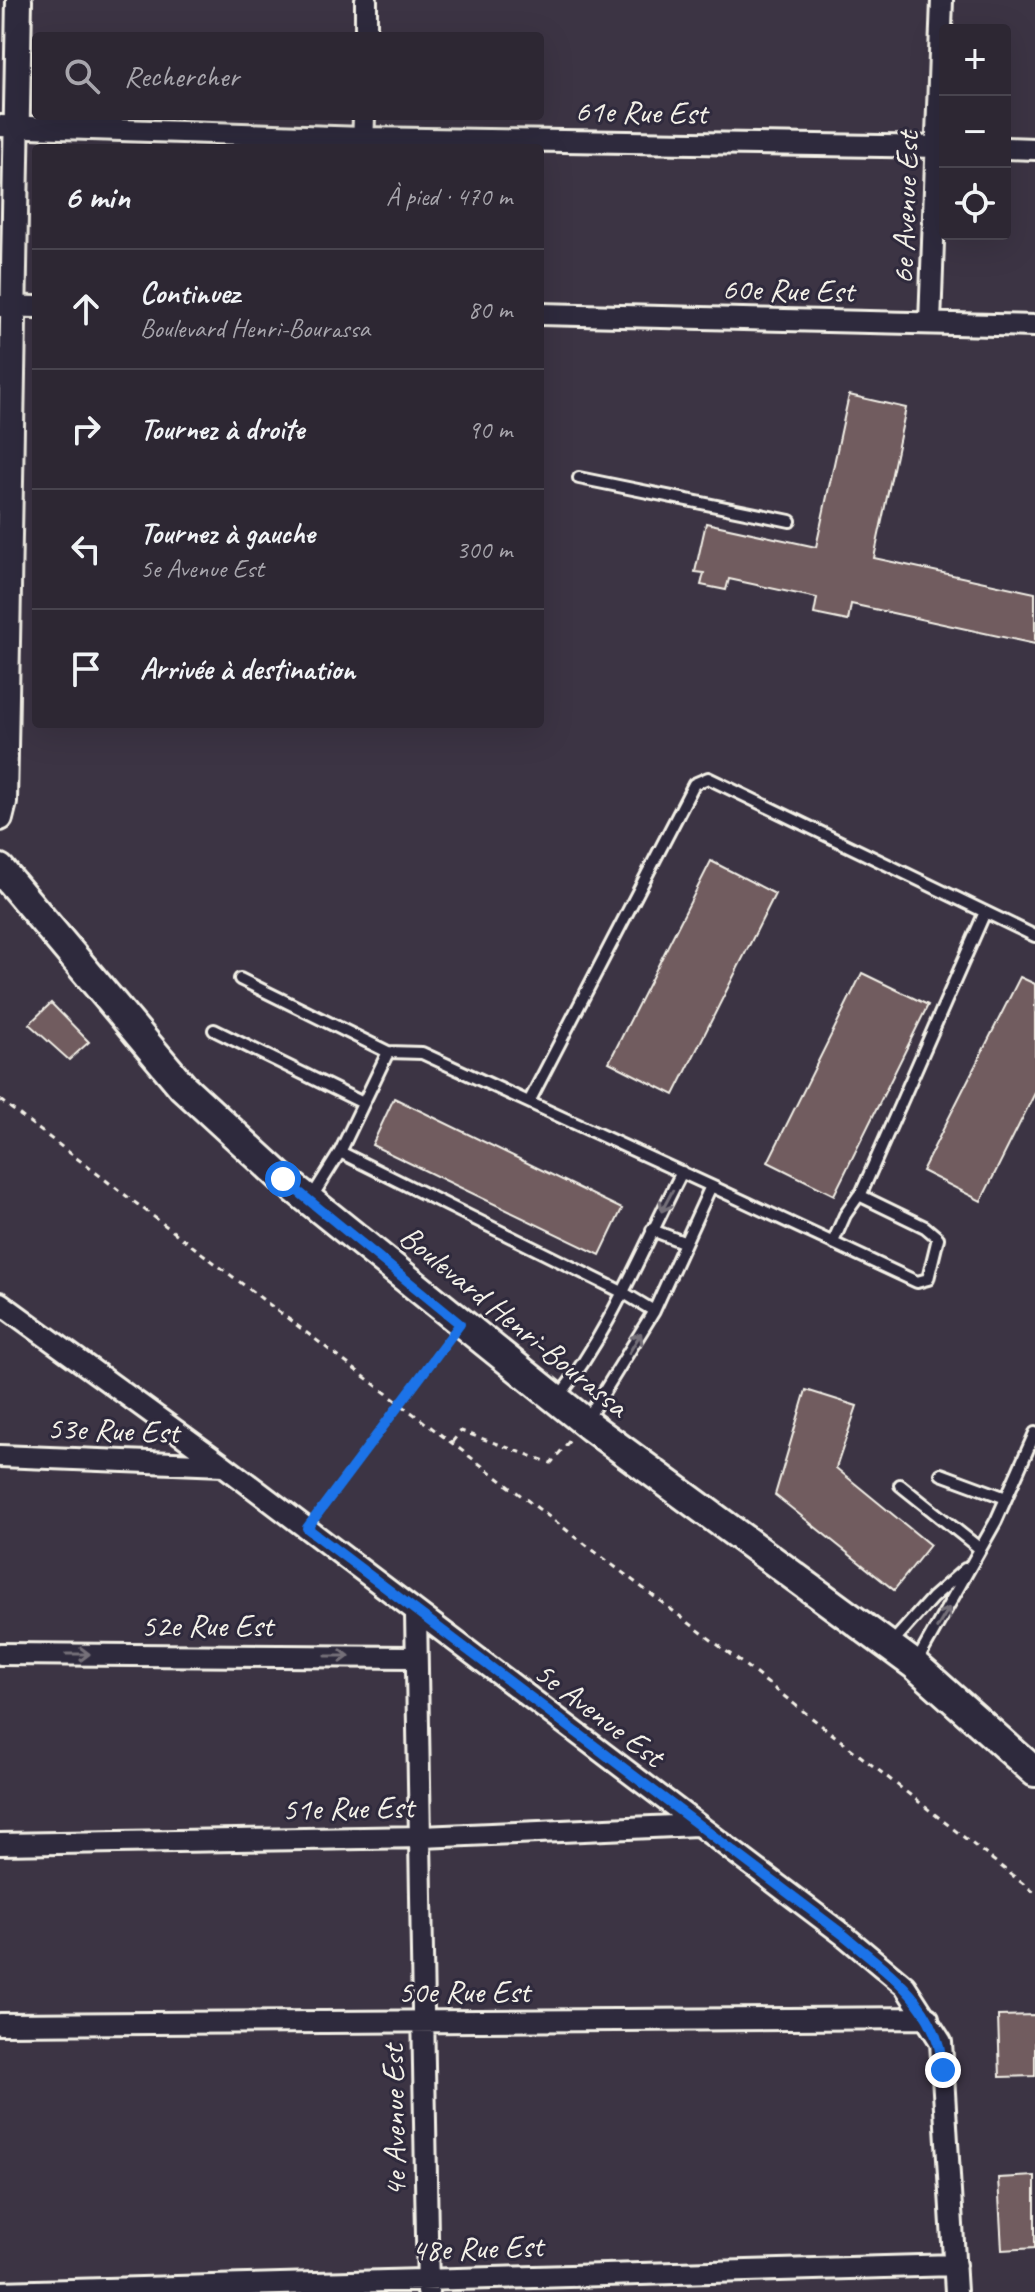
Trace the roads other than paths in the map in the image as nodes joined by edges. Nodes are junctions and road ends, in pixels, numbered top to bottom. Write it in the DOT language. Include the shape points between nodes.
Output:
graph roads {
  1 [pos="19,0"];
  2 [pos="366,0"];
  3 [pos="942,0"];
  4 [pos="366,32"];
  5 [pos="942,96"];
  6 [pos="364,120"];
  7 [pos="8,126"];
  8 [pos="363,143"];
  9 [pos="508,144"];
  10 [pos="544,144"];
  11 [pos="939,147"];
  12 [pos="1011,148"];
  13 [pos="1035,149"];
  14 [pos="941,168"];
  15 [pos="17,307"];
  16 [pos="544,314"];
  17 [pos="930,323"];
  18 [pos="1035,326"];
  19 [pos="579,478"];
  20 [pos="5,489"];
  21 [pos="790,521"];
  22 [pos="0,818"];
  23 [pos="0,869"];
  24 [pos="985,912"];
  25 [pos="1035,936"];
  26 [pos="240,979"];
  27 [pos="214,1030"];
  28 [pos="388,1052"];
  29 [pos="529,1102"];
  30 [pos="363,1103"];
  31 [pos="340,1152"];
  32 [pos="682,1172"];
  33 [pos="711,1186"];
  34 [pos="860,1196"];
  35 [pos="309,1201"];
  36 [pos="652,1230"];
  37 [pos="683,1242"];
  38 [pos="833,1242"];
  39 [pos="624,1293"];
  40 [pos="0,1303"];
  41 [pos="654,1311"];
  42 [pos="557,1400"];
  43 [pos="585,1423"];
  44 [pos="1035,1433"];
  45 [pos="0,1456"];
  46 [pos="223,1465"];
  47 [pos="941,1474"];
  48 [pos="900,1485"];
  49 [pos="1006,1498"];
  50 [pos="979,1548"];
  51 [pos="967,1568"];
  52 [pos="416,1613"];
  53 [pos="890,1645"];
  54 [pos="0,1654"];
  55 [pos="414,1657"];
  56 [pos="915,1665"];
  57 [pos="1035,1772"];
  58 [pos="697,1825"];
  59 [pos="422,1837"];
  60 [pos="0,1844"];
  61 [pos="928,2018"];
  62 [pos="422,2021"];
  63 [pos="0,2024"];
  64 [pos="955,2265"];
  65 [pos="427,2286"];
  66 [pos="0,2292"];
  67 [pos="956,2292"];
  1 -- 7 [label="street"];
  2 -- 4 [label="street"];
  3 -- 5 [label="street, 6e Avenue Est"];
  6 -- 8 [label="street"];
  7 -- 8 [label="street, 61e Rue Est"];
  7 -- 15 [label="street"];
  8 -- 9 [label="street, 61e Rue Est"];
  10 -- 11 [label="street, 61e Rue Est"];
  12 -- 13 [label="street"];
  14 -- 17 [label="street, 6e Avenue Est"];
  15 -- 20 [label="street"];
  16 -- 17 [label="street, 60e Rue Est"];
  17 -- 18 [label="street, 60e Rue Est"];
  19 -- 21 [label="lane"];
  20 -- 22 [label="street"];
  23 -- 35 [label="main road, Boulevard Henri-Bourassa" via="183,1087"];
  24 -- 25 [label="lane"];
  24 -- 29 [label="lane" via="708,778 694,784"];
  24 -- 34 [label="lane"];
  26 -- 28 [label="lane"];
  27 -- 30 [label="lane"];
  28 -- 29 [label="lane" via="422,1053"];
  28 -- 30 [label="lane"];
  29 -- 32 [label="lane"];
  30 -- 31 [label="lane"];
  31 -- 35 [label="lane"];
  31 -- 39 [label="lane"];
  32 -- 33 [label="lane"];
  32 -- 36 [label="lane, one-way"];
  33 -- 37 [label="lane"];
  33 -- 38 [label="lane"];
  34 -- 38 [label="lane"];
  34 -- 38 [label="lane" via="938,1238 928,1279 917,1282"];
  35 -- 42 [label="main road, Boulevard Henri-Bourassa"];
  36 -- 37 [label="lane"];
  36 -- 39 [label="lane"];
  37 -- 41 [label="lane"];
  39 -- 41 [label="lane"];
  39 -- 42 [label="lane"];
  40 -- 46 [label="street, 5e Avenue Est"];
  43 -- 41 [label="lane, one-way"];
  42 -- 43 [label="main road, Boulevard Henri-Bourassa"];
  43 -- 53 [label="main road, Boulevard Henri-Bourassa"];
  44 -- 49 [label="lane"];
  45 -- 46 [label="street, 53e Rue Est"];
  46 -- 52 [label="street, 5e Avenue Est"];
  47 -- 49 [label="lane"];
  48 -- 50 [label="lane"];
  49 -- 50 [label="lane"];
  50 -- 51 [label="lane"];
  51 -- 53 [label="lane"];
  56 -- 51 [label="lane, one-way"];
  52 -- 55 [label="street, 4e Avenue Est"];
  52 -- 58 [label="street, 5e Avenue Est"];
  53 -- 56 [label="main road, Boulevard Henri-Bourassa"];
  54 -- 55 [label="street, 52e Rue Est, one-way"];
  55 -- 59 [label="street, 4e Avenue Est"];
  56 -- 57 [label="main road, Boulevard Henri-Bourassa"];
  58 -- 59 [label="street, 51e Rue Est"];
  58 -- 61 [label="street, 5e Avenue Est" via="905,1986"];
  59 -- 60 [label="street, 51e Rue Est"];
  59 -- 62 [label="street, 4e Avenue Est"];
  61 -- 62 [label="street, 50e Rue Est"];
  61 -- 64 [label="street, 5e Avenue Est" via="941,2042"];
  62 -- 63 [label="street, 50e Rue Est"];
  62 -- 65 [label="street, 4e Avenue Est"];
  64 -- 65 [label="street, 48e Rue Est"];
  64 -- 67 [label="street, 5e Avenue Est"];
  65 -- 66 [label="street, 48e Rue Est"];
}
